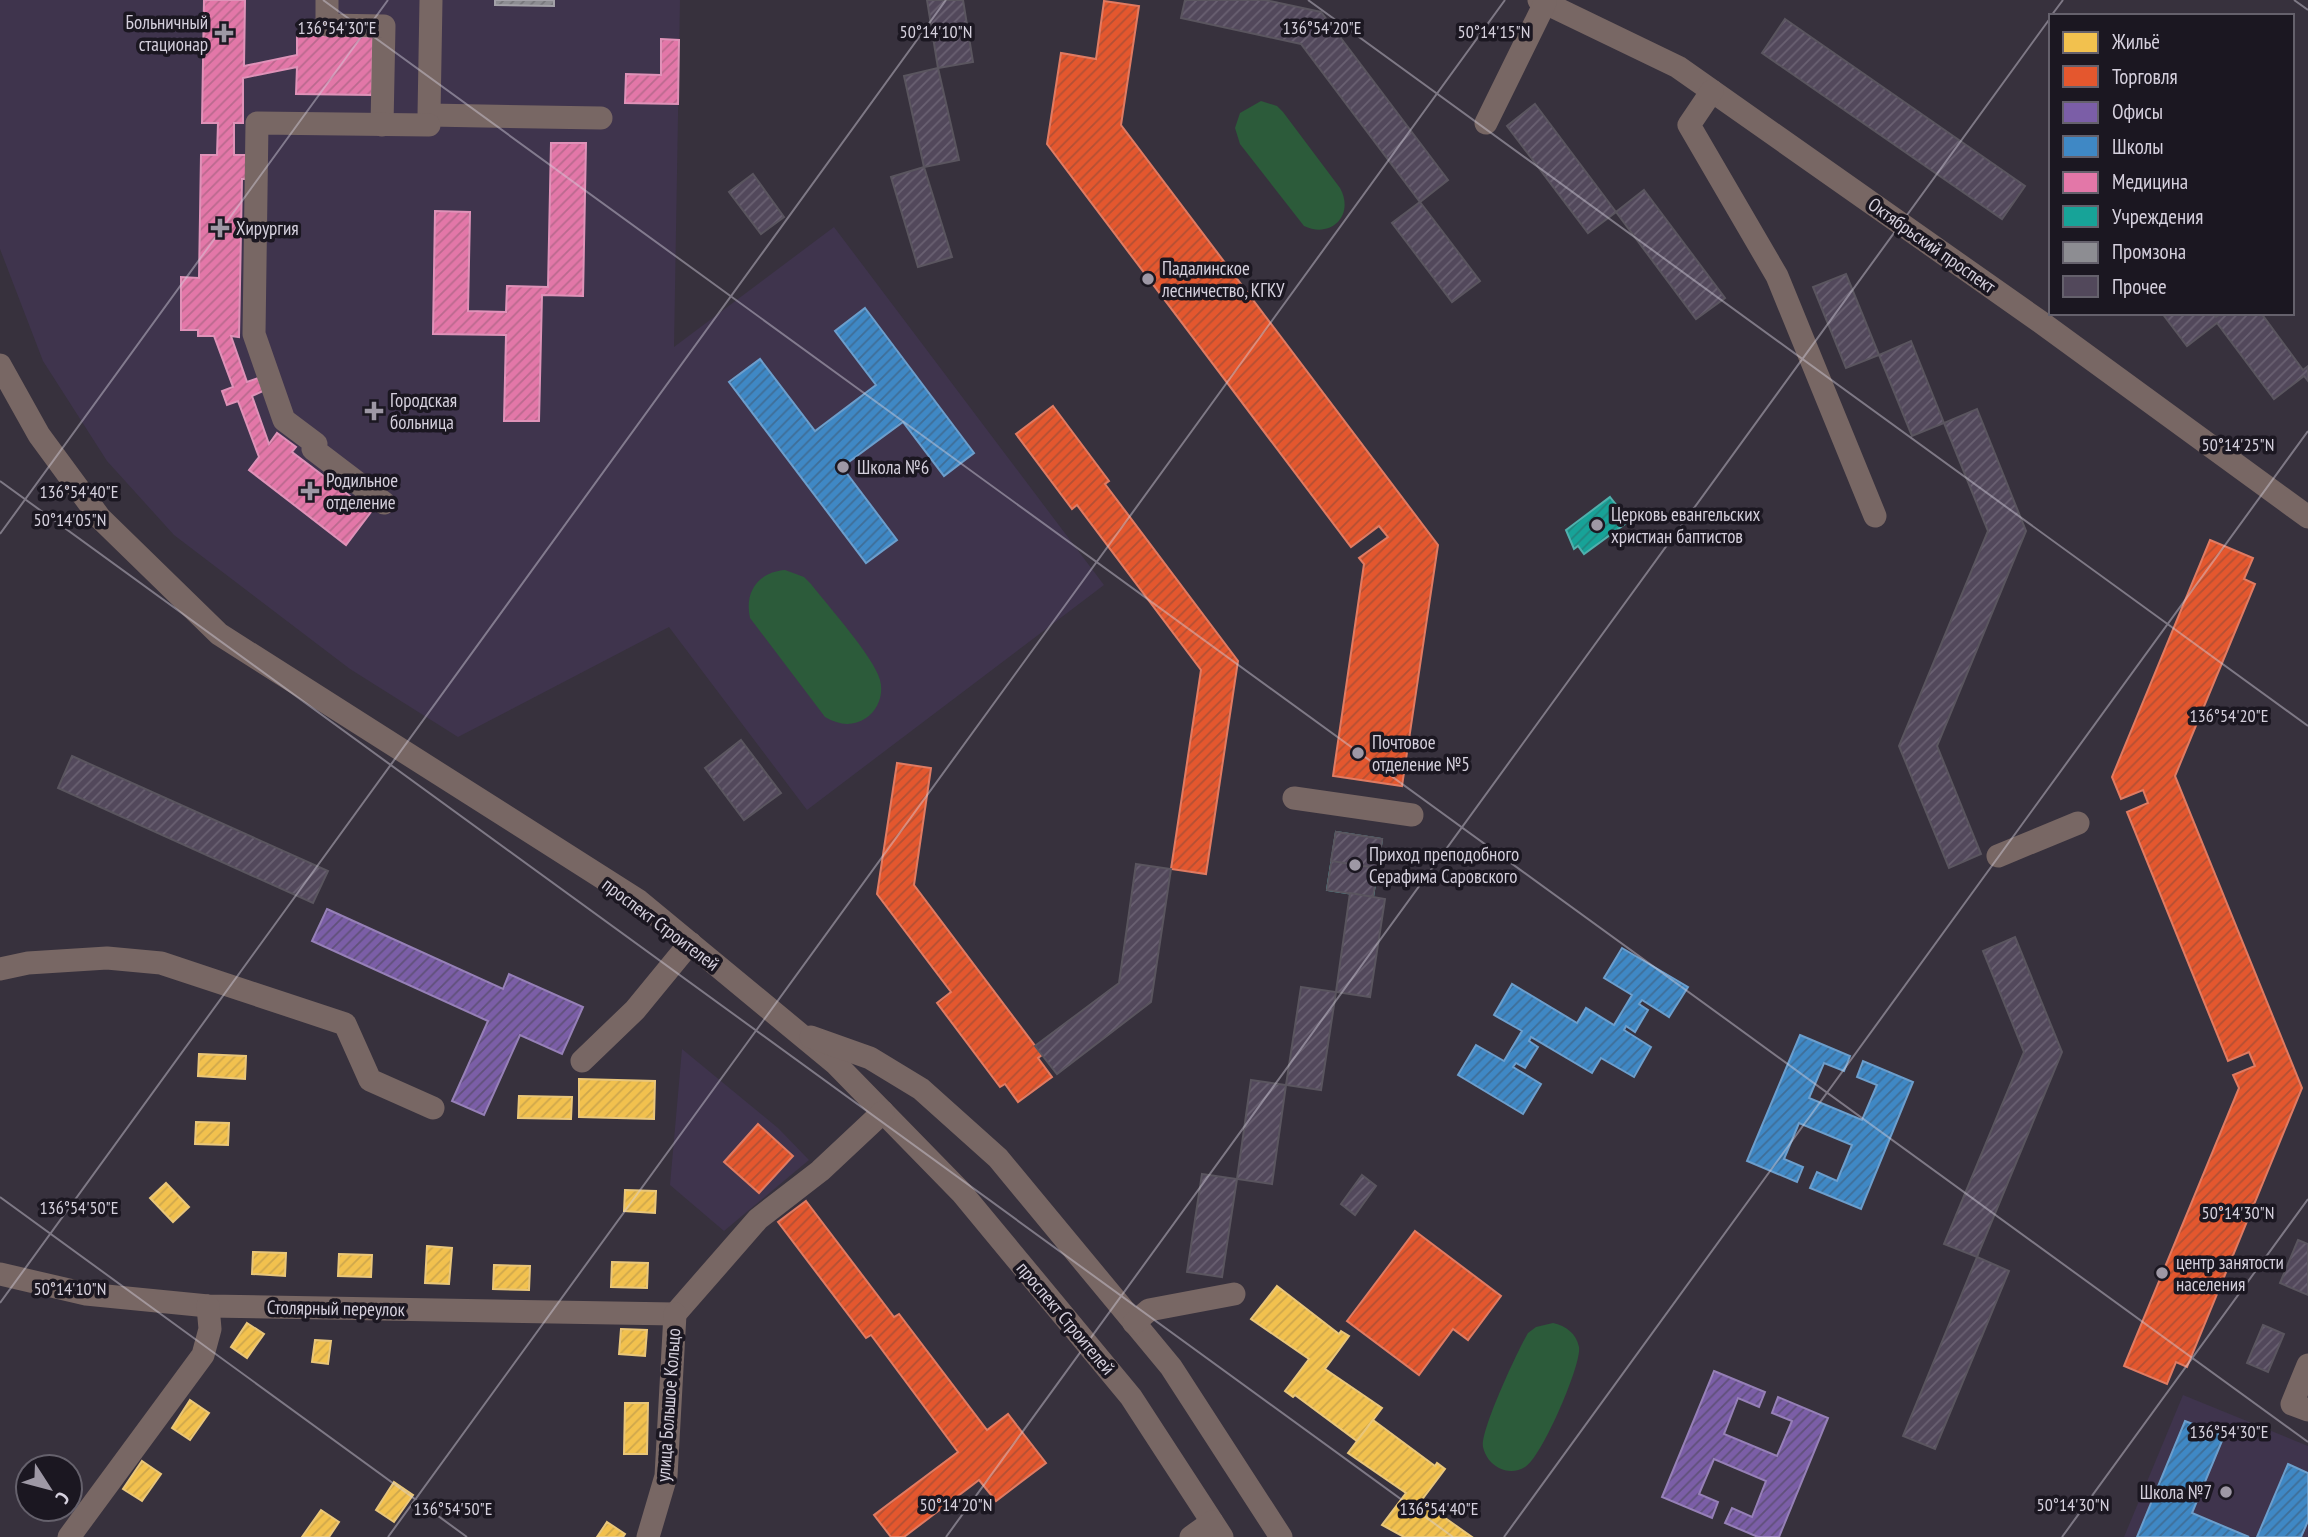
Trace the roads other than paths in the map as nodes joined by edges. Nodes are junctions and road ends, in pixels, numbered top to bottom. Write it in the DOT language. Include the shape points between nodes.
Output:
graph roads {
  1 [pos="327,0"];
  2 [pos="431,0"];
  3 [pos="1542,1"];
  4 [pos="1713,91"];
  5 [pos="601,118"];
  6 [pos="1486,123"];
  7 [pos="382,125"];
  8 [pos="429,125"];
  9 [pos="2047,317"];
  10 [pos="0,365"];
  11 [pos="384,503"];
  12 [pos="1875,516"];
  13 [pos="2308,517"];
  14 [pos="1294,798"];
  15 [pos="1412,815"];
  16 [pos="2078,822"];
  17 [pos="1998,856"];
  18 [pos="690,943"];
  19 [pos="0,969"];
  20 [pos="797,1032"];
  21 [pos="582,1061"];
  22 [pos="433,1108"];
  23 [pos="883,1112"];
  24 [pos="0,1274"];
  25 [pos="1234,1294"];
  26 [pos="208,1306"];
  27 [pos="675,1314"];
  28 [pos="1134,1322"];
  29 [pos="2308,1365"];
  30 [pos="2308,1410"];
  31 [pos="1217,1529"];
  32 [pos="69,1537"];
  33 [pos="648,1537"];
  34 [pos="1191,1537"];
  35 [pos="1281,1537"];
  1 -- 7 [label="street" via="327,25 384,26"];
  2 -- 5 [label="street" via="429,115"];
  3 -- 4 [label="street, Октябрьский проспект" via="1604,20"];
  3 -- 6 [label="street"];
  4 -- 9 [label="street, Октябрьский проспект"];
  4 -- 12 [label="street" via="1689,125 1777,276"];
  7 -- 8 [label="street"];
  7 -- 11 [label="street" via="257,123 254,334 284,420 316,444 313,449"];
  9 -- 13 [label="street, Октябрьский проспект"];
  10 -- 18 [label="street, проспект Строителей" via="39,435 100,517 219,634 639,901"];
  14 -- 15 [label="street"];
  16 -- 17 [label="street"];
  18 -- 20 [label="street, проспект Строителей"];
  18 -- 21 [label="street" via="635,1010"];
  19 -- 22 [label="street" via="107,958 161,963 345,1024 370,1080"];
  20 -- 23 [label="street, проспект Строителей"];
  20 -- 28 [label="street" via="870,1058 921,1089 998,1158"];
  23 -- 27 [label="street" via="820,1171 758,1219"];
  23 -- 31 [label="street, проспект Строителей" via="962,1193 1131,1397"];
  24 -- 26 [label="street, Столярный переулок" via="86,1294"];
  25 -- 28 [label="street" via="1149,1310"];
  26 -- 27 [label="street, Столярный переулок"];
  26 -- 32 [label="street" via="210,1329 203,1355"];
  27 -- 33 [label="street, улица Большое Кольцо" via="666,1476"];
  28 -- 35 [label="street" via="1171,1367"];
  29 -- 30 [label="street" via="2292,1404"];
  31 -- 34 [label="street"];
}
